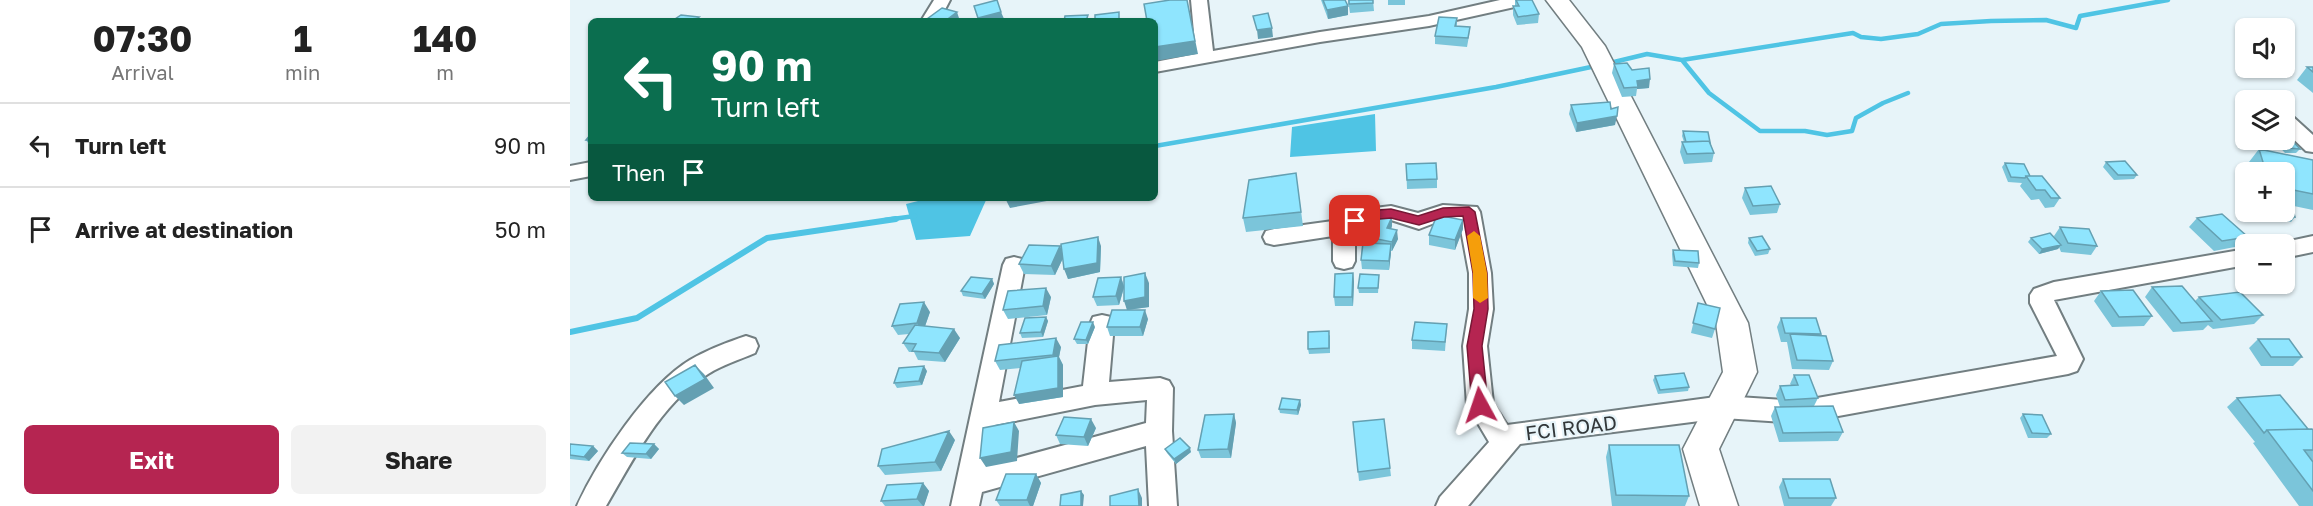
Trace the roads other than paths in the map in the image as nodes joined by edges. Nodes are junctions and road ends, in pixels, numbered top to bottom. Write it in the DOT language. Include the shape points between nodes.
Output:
graph roads {
  1 [pos="942,0"];
  2 [pos="1199,0"];
  3 [pos="1522,0"];
  4 [pos="1557,0"];
  5 [pos="932,18"];
  6 [pos="1204,57"];
  7 [pos="1158,67"];
  8 [pos="2295,129"];
  9 [pos="2313,146"];
  10 [pos="588,170"];
  11 [pos="570,173"];
  12 [pos="1344,227"];
  13 [pos="1274,237"];
  14 [pos="2313,244"];
  15 [pos="2295,248"];
  16 [pos="2235,259"];
  17 [pos="1344,261"];
  18 [pos="1014,265"];
  19 [pos="1102,324"];
  20 [pos="746,346"];
  21 [pos="1095,394"];
  22 [pos="1723,407"];
  23 [pos="983,416"];
  24 [pos="1158,431"];
  25 [pos="1505,444"];
  26 [pos="968,494"];
  27 [pos="591,506"];
  28 [pos="1163,506"];
  29 [pos="1450,506"];
  30 [pos="1719,506"];
  1 -- 5 [label="street"];
  2 -- 6 [label="street"];
  3 -- 6 [label="street" via="1429,21"];
  4 -- 22 [label="main road" via="1593,46 1732,323 1740,372"];
  6 -- 7 [label="street"];
  8 -- 9 [label="street"];
  10 -- 11 [label="street"];
  12 -- 13 [label="street"];
  12 -- 17 [label="street"];
  12 -- 25 [label="street" via="1366,216 1391,213 1419,220 1443,212 1469,212 1480,273 1481,309 1475,346 1480,405"];
  14 -- 15 [label="street"];
  16 -- 22 [label="street, FCI ROAD" via="2042,295 2042,303 2071,359 2068,364 1800,412"];
  18 -- 23 [label="street"];
  19 -- 21 [label="street"];
  20 -- 27 [label="street" via="700,367 665,394"];
  21 -- 23 [label="street"];
  21 -- 24 [label="street" via="1160,388"];
  22 -- 25 [label="street, FCI ROAD" via="1513,435"];
  22 -- 30 [label="main road" via="1701,449"];
  23 -- 26 [label="street"];
  24 -- 26 [label="street"];
  24 -- 28 [label="street"];
  25 -- 29 [label="street, FCI ROAD"];
}
